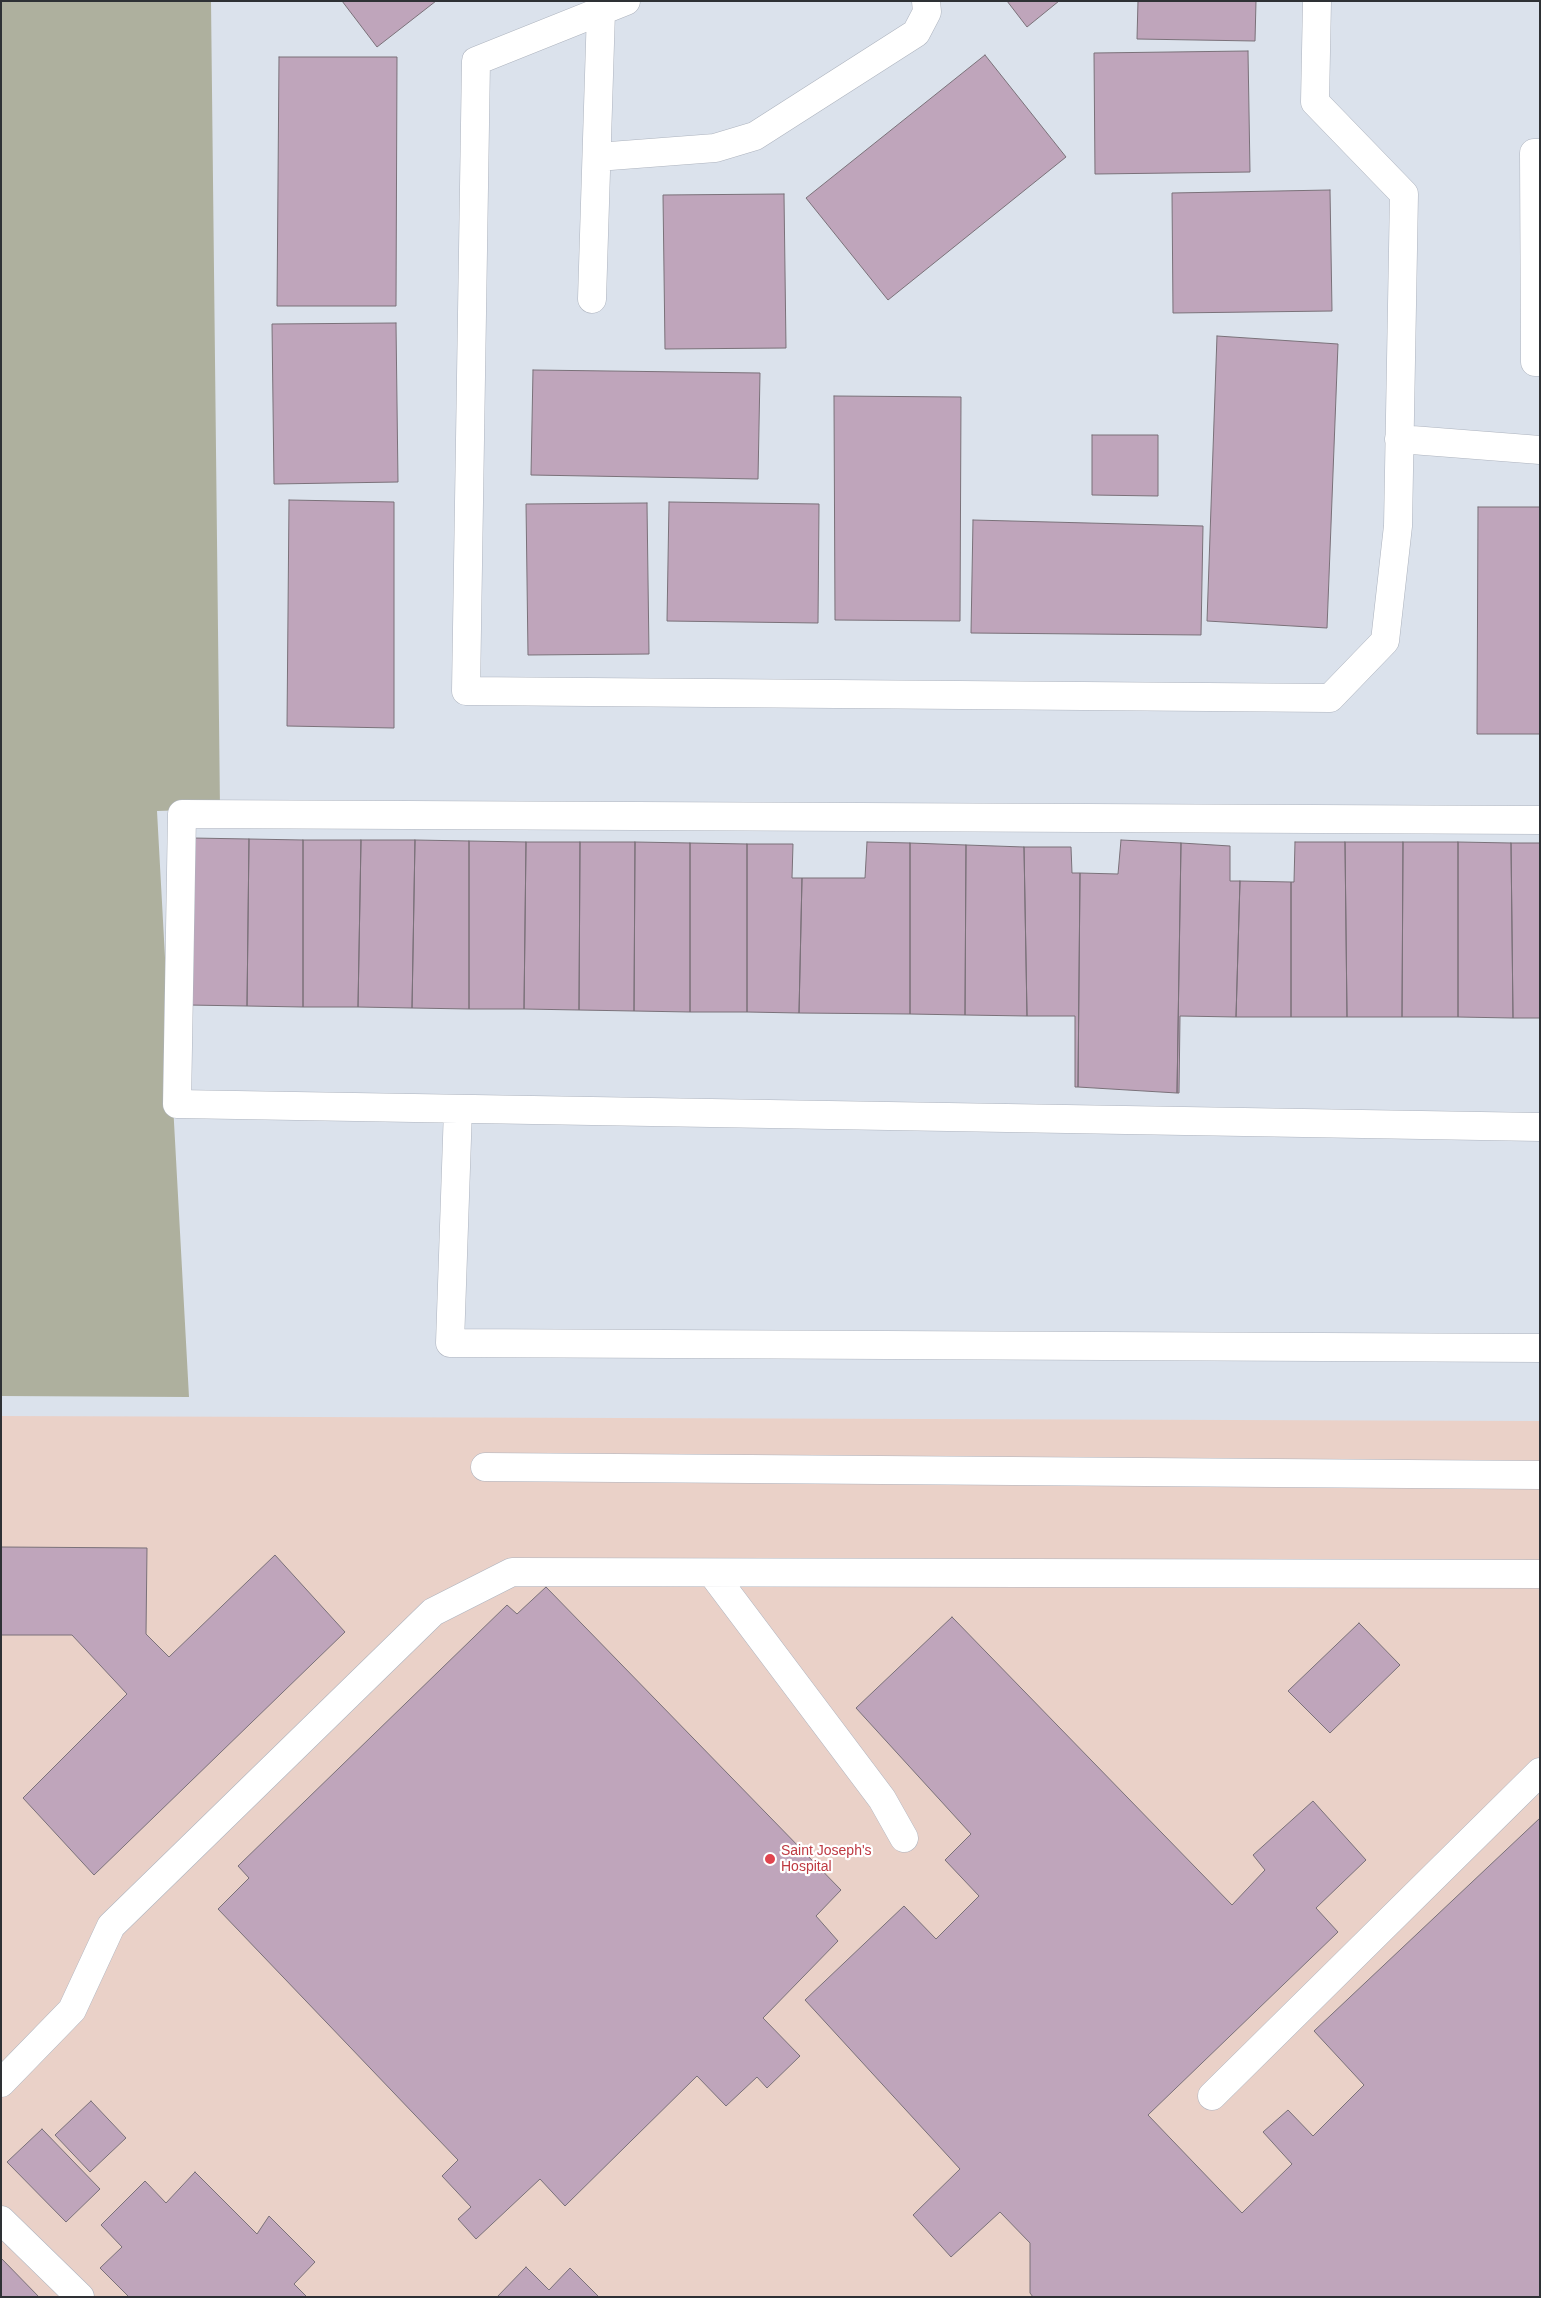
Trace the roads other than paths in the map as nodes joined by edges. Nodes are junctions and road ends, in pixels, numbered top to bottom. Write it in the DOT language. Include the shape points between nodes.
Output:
graph roads {
  1 [pos="926,1"];
  2 [pos="1317,1"];
  3 [pos="613,6"];
  4 [pos="1540,153"];
  5 [pos="597,157"];
  6 [pos="592,299"];
  7 [pos="1540,362"];
  8 [pos="1399,439"];
  9 [pos="1540,450"];
  10 [pos="1540,820"];
  11 [pos="458,1109"];
  12 [pos="1540,1127"];
  13 [pos="1540,1348"];
  14 [pos="485,1467"];
  15 [pos="1540,1475"];
  16 [pos="712,1573"];
  17 [pos="1540,1574"];
  18 [pos="1540,1772"];
  19 [pos="904,1838"];
  20 [pos="1,2083"];
  21 [pos="1212,2096"];
  22 [pos="1,2220"];
  23 [pos="80,2297"];
  1 -- 5 [label="street" via="927,12 916,32 755,136 715,148"];
  2 -- 8 [label="street" via="1315,102 1404,194"];
  3 -- 5 [label="street"];
  3 -- 8 [label="street" via="476,61 466,691 1330,698 1385,641 1398,526"];
  4 -- 7 [label="street" via="1534,153 1535,362"];
  5 -- 6 [label="street"];
  8 -- 9 [label="street"];
  10 -- 11 [label="street" via="182,814 177,1104"];
  11 -- 12 [label="street"];
  11 -- 13 [label="street" via="450,1343"];
  14 -- 15 [label="street"];
  16 -- 17 [label="street"];
  16 -- 19 [label="street" via="882,1799"];
  16 -- 20 [label="street" via="512,1572 433,1612 111,1926 72,2010"];
  18 -- 21 [label="street"];
  22 -- 23 [label="street"];
}
